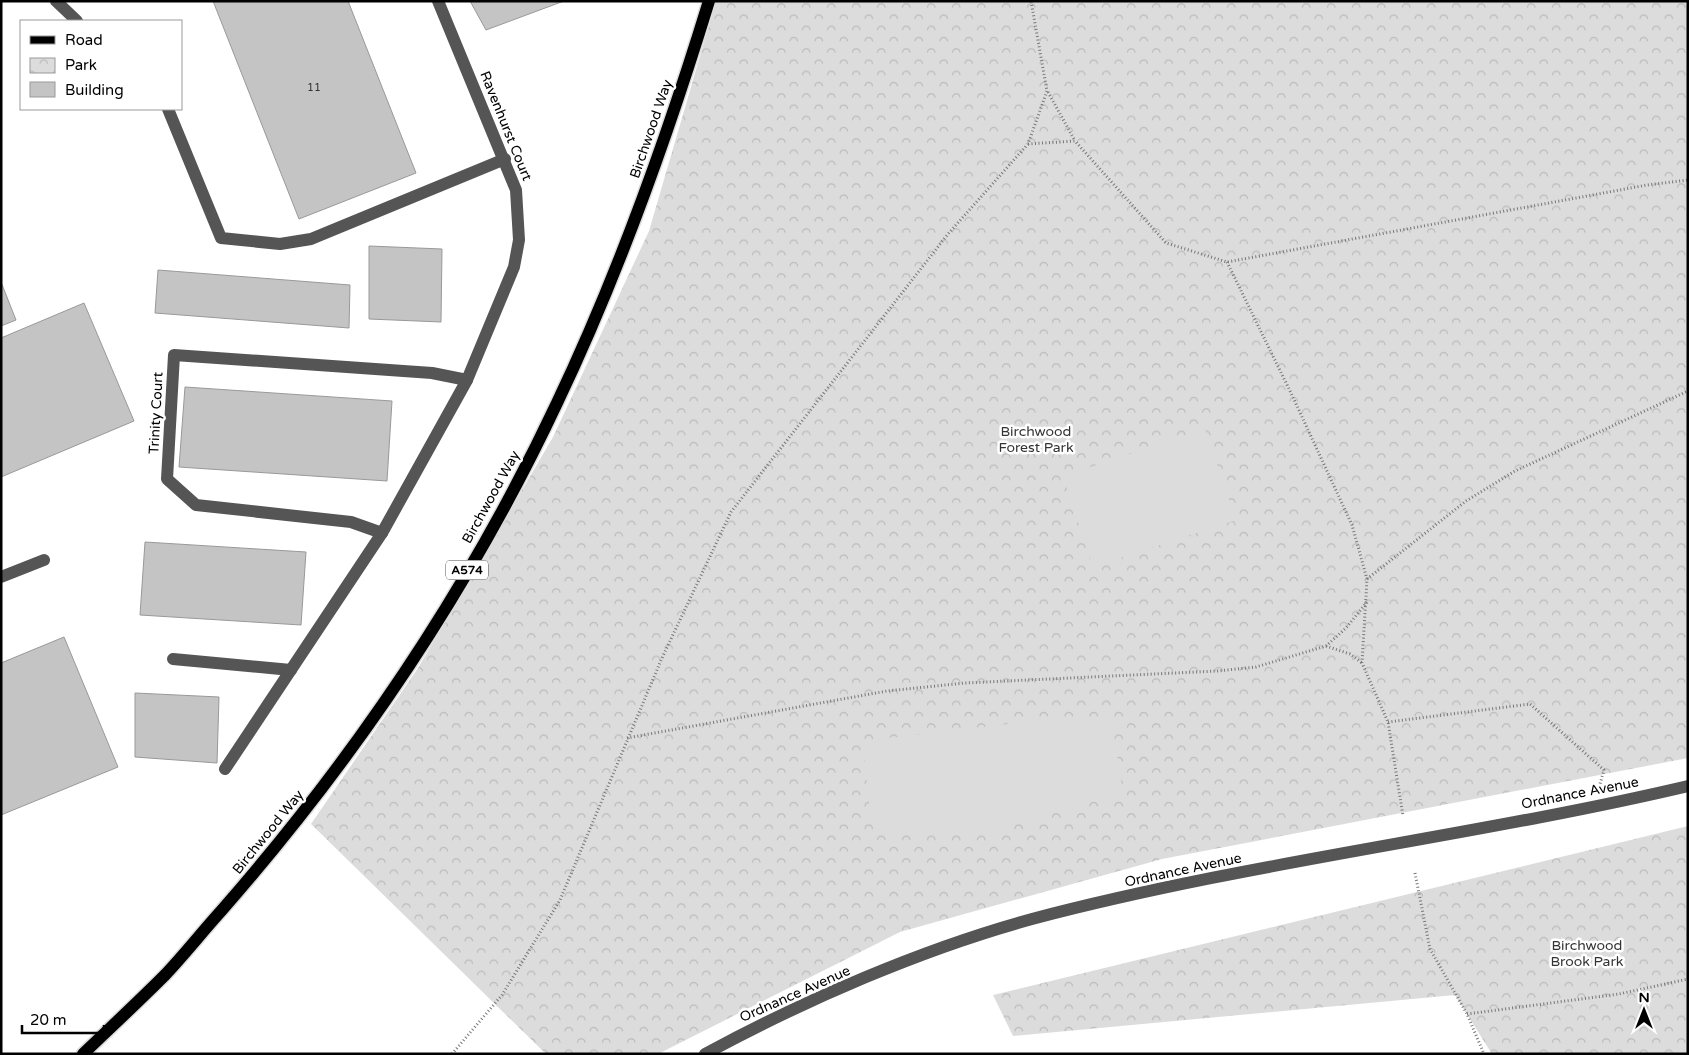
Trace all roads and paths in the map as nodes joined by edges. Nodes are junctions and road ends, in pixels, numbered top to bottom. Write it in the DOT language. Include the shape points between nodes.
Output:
graph roads {
  1 [pos="56,1"];
  2 [pos="438,1"];
  3 [pos="709,1"];
  4 [pos="1031,1"];
  5 [pos="76,20"];
  6 [pos="1047,91"];
  7 [pos="168,110"];
  8 [pos="1075,141"];
  9 [pos="1028,144"];
  10 [pos="505,159"];
  11 [pos="1688,180"];
  12 [pos="1227,262"];
  13 [pos="467,380"];
  14 [pos="1688,391"];
  15 [pos="382,532"];
  16 [pos="44,560"];
  17 [pos="1,577"];
  18 [pos="1367,579"];
  19 [pos="1367,602"];
  20 [pos="1326,646"];
  21 [pos="173,659"];
  22 [pos="1362,663"];
  23 [pos="291,670"];
  24 [pos="1388,722"];
  25 [pos="627,738"];
  26 [pos="225,769"];
  27 [pos="1688,786"];
  28 [pos="1597,807"];
  29 [pos="1403,816"];
  30 [pos="1414,873"];
  31 [pos="1688,979"];
  32 [pos="1467,1014"];
  33 [pos="83,1054"];
  34 [pos="452,1054"];
  35 [pos="705,1054"];
  36 [pos="1484,1054"];
  1 -- 5 [label="street"];
  2 -- 10 [label="street, Ravenhurst Court"];
  3 -- 33 [label="main road, Birchwood Way / A574" via="667,135 625,248 562,394 505,505 438,621 368,725 256,872 165,975"];
  4 -- 6 [label="path"];
  6 -- 8 [label="path"];
  6 -- 9 [label="path"];
  7 -- 10 [label="street" via="221,238 280,244 311,239"];
  8 -- 9 [label="path"];
  8 -- 12 [label="path" via="1166,243"];
  9 -- 25 [label="path" via="948,234 731,512"];
  10 -- 13 [label="street, Ravenhurst Court" via="516,190 519,240 514,267"];
  11 -- 12 [label="path"];
  12 -- 18 [label="path" via="1352,525"];
  13 -- 15 [label="street"];
  13 -- 15 [label="street, Trinity Court" via="432,373 174,355 167,479 196,505 351,522"];
  14 -- 18 [label="path" via="1515,471 1466,501"];
  15 -- 23 [label="street"];
  16 -- 17 [label="street"];
  18 -- 19 [label="path"];
  19 -- 20 [label="path"];
  19 -- 22 [label="path"];
  20 -- 22 [label="path" via="1350,654"];
  20 -- 25 [label="path" via="1256,667 1217,671 965,683 887,690"];
  21 -- 23 [label="street"];
  22 -- 24 [label="path"];
  23 -- 26 [label="street"];
  24 -- 28 [label="path" via="1530,704 1604,770"];
  24 -- 29 [label="path"];
  25 -- 34 [label="path" via="560,900 502,995"];
  27 -- 28 [label="street, Ordnance Avenue"];
  28 -- 35 [label="street, Ordnance Avenue" via="1172,887 1031,920 904,961 740,1034"];
  30 -- 32 [label="path" via="1430,948"];
  31 -- 32 [label="path" via="1618,994"];
  32 -- 36 [label="path"];
}
